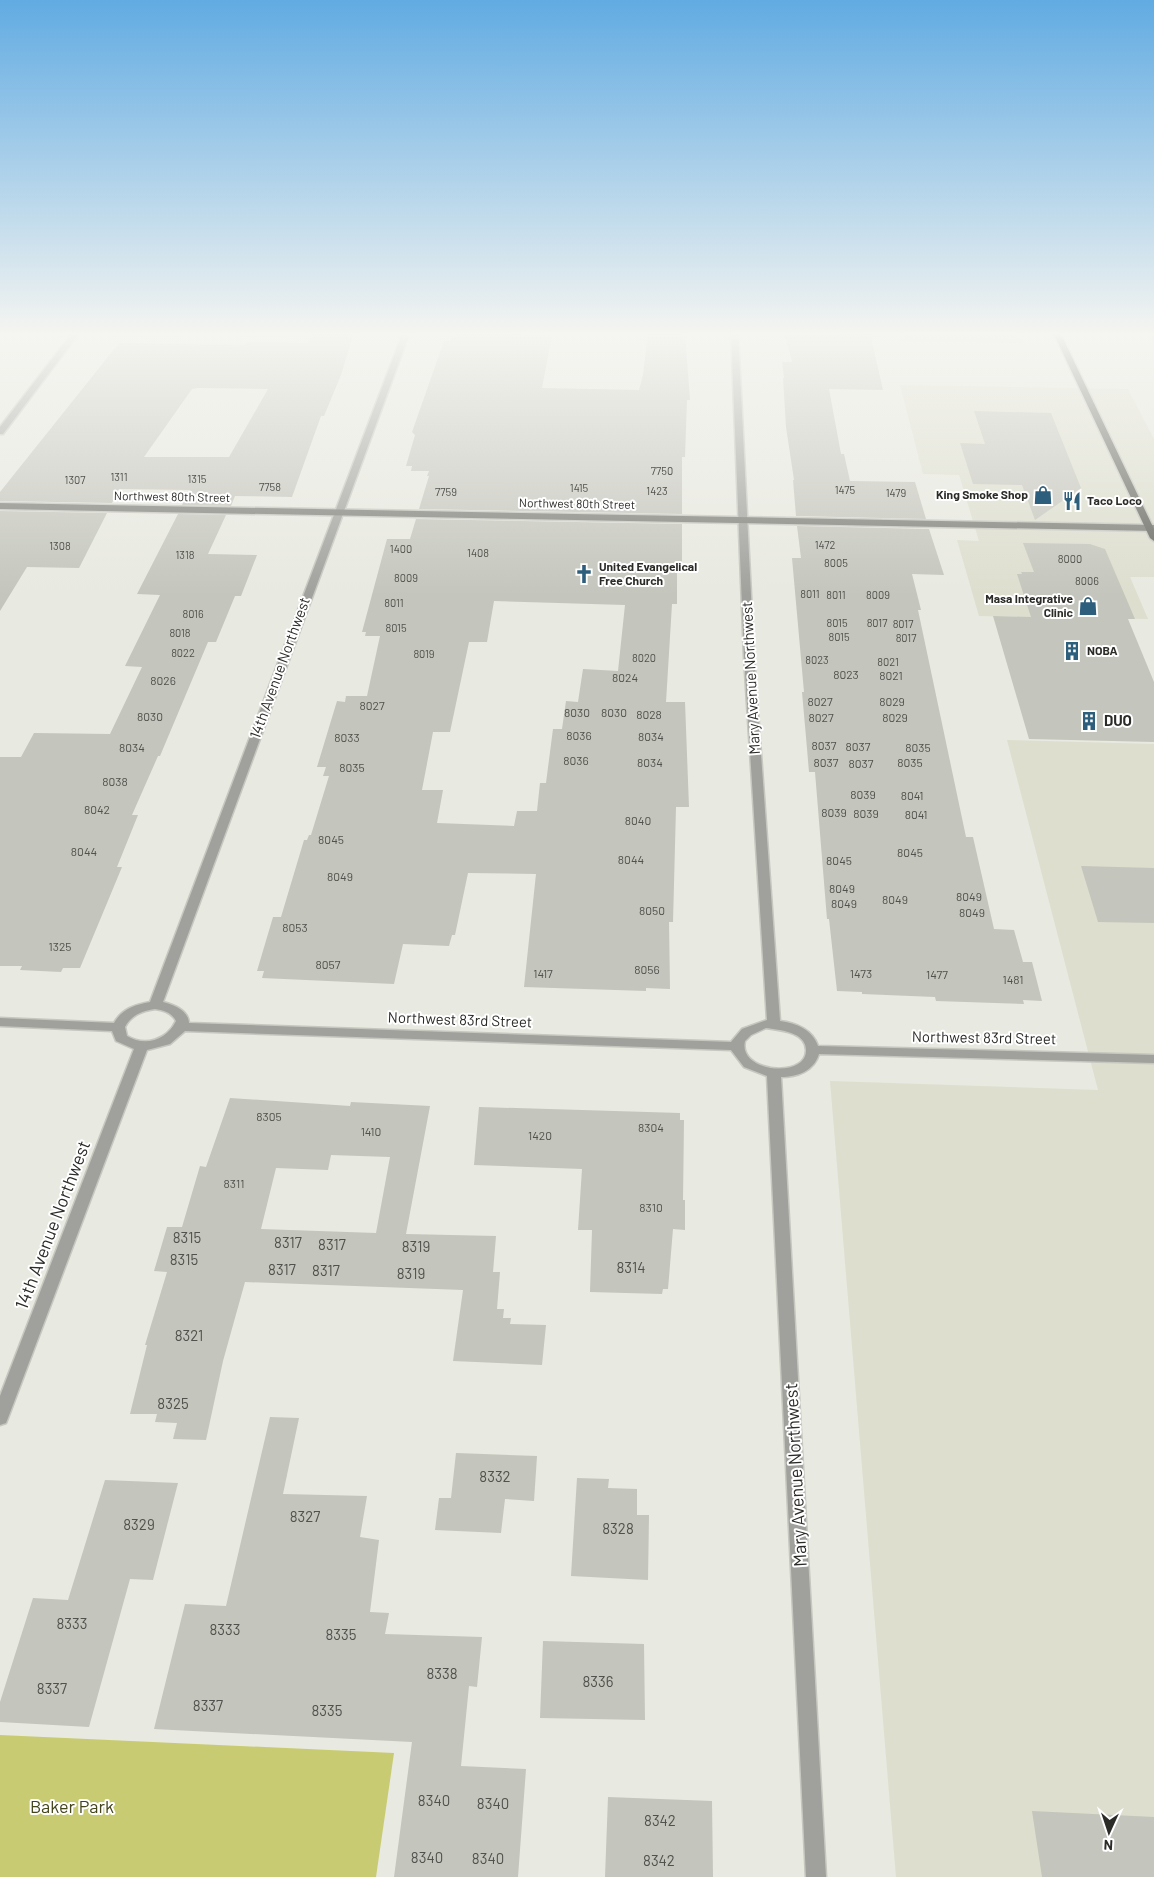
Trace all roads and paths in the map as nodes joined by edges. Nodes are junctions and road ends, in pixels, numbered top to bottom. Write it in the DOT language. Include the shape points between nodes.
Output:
graph roads {
  1 [pos="10,420"];
  2 [pos="373,420"];
  3 [pos="738,420"];
  4 [pos="1099,420"];
  5 [pos="0,432"];
  6 [pos="0,506"];
  7 [pos="338,512"];
  8 [pos="742,520"];
  9 [pos="1152,528"];
  10 [pos="1154,538"];
  11 [pos="155,1005"];
  12 [pos="0,1022"];
  13 [pos="774,1024"];
  14 [pos="118,1027"];
  15 [pos="181,1027"];
  16 [pos="142,1045"];
  17 [pos="737,1046"];
  18 [pos="814,1050"];
  19 [pos="1154,1059"];
  20 [pos="774,1072"];
  21 [pos="0,1418"];
  22 [pos="816,1877"];
  1 -- 5 [label="street"];
  2 -- 7 [label="street, 14th Avenue Northwest"];
  3 -- 8 [label="street, Mary Avenue Northwest"];
  4 -- 9 [label="main road"];
  6 -- 7 [label="street, Northwest 80th Street"];
  7 -- 8 [label="street, Northwest 80th Street"];
  7 -- 11 [label="street, 14th Avenue Northwest"];
  8 -- 9 [label="street, Northwest 80th Street"];
  8 -- 13 [label="street, Mary Avenue Northwest"];
  9 -- 10 [label="main road"];
  11 -- 14 [label="street" via="130,1012"];
  11 -- 15 [label="street" via="177,1012 183,1022"];
  12 -- 14 [label="street"];
  13 -- 17 [label="street" via="746,1031"];
  13 -- 18 [label="street" via="801,1032 809,1038"];
  14 -- 16 [label="street" via="126,1042"];
  15 -- 16 [label="street" via="167,1040"];
  15 -- 17 [label="street, Northwest 83rd Street"];
  16 -- 21 [label="street, 14th Avenue Northwest"];
  17 -- 20 [label="street" via="745,1062"];
  18 -- 19 [label="street, Northwest 83rd Street"];
  18 -- 20 [label="street" via="804,1067"];
  20 -- 22 [label="street, Mary Avenue Northwest"];
}
